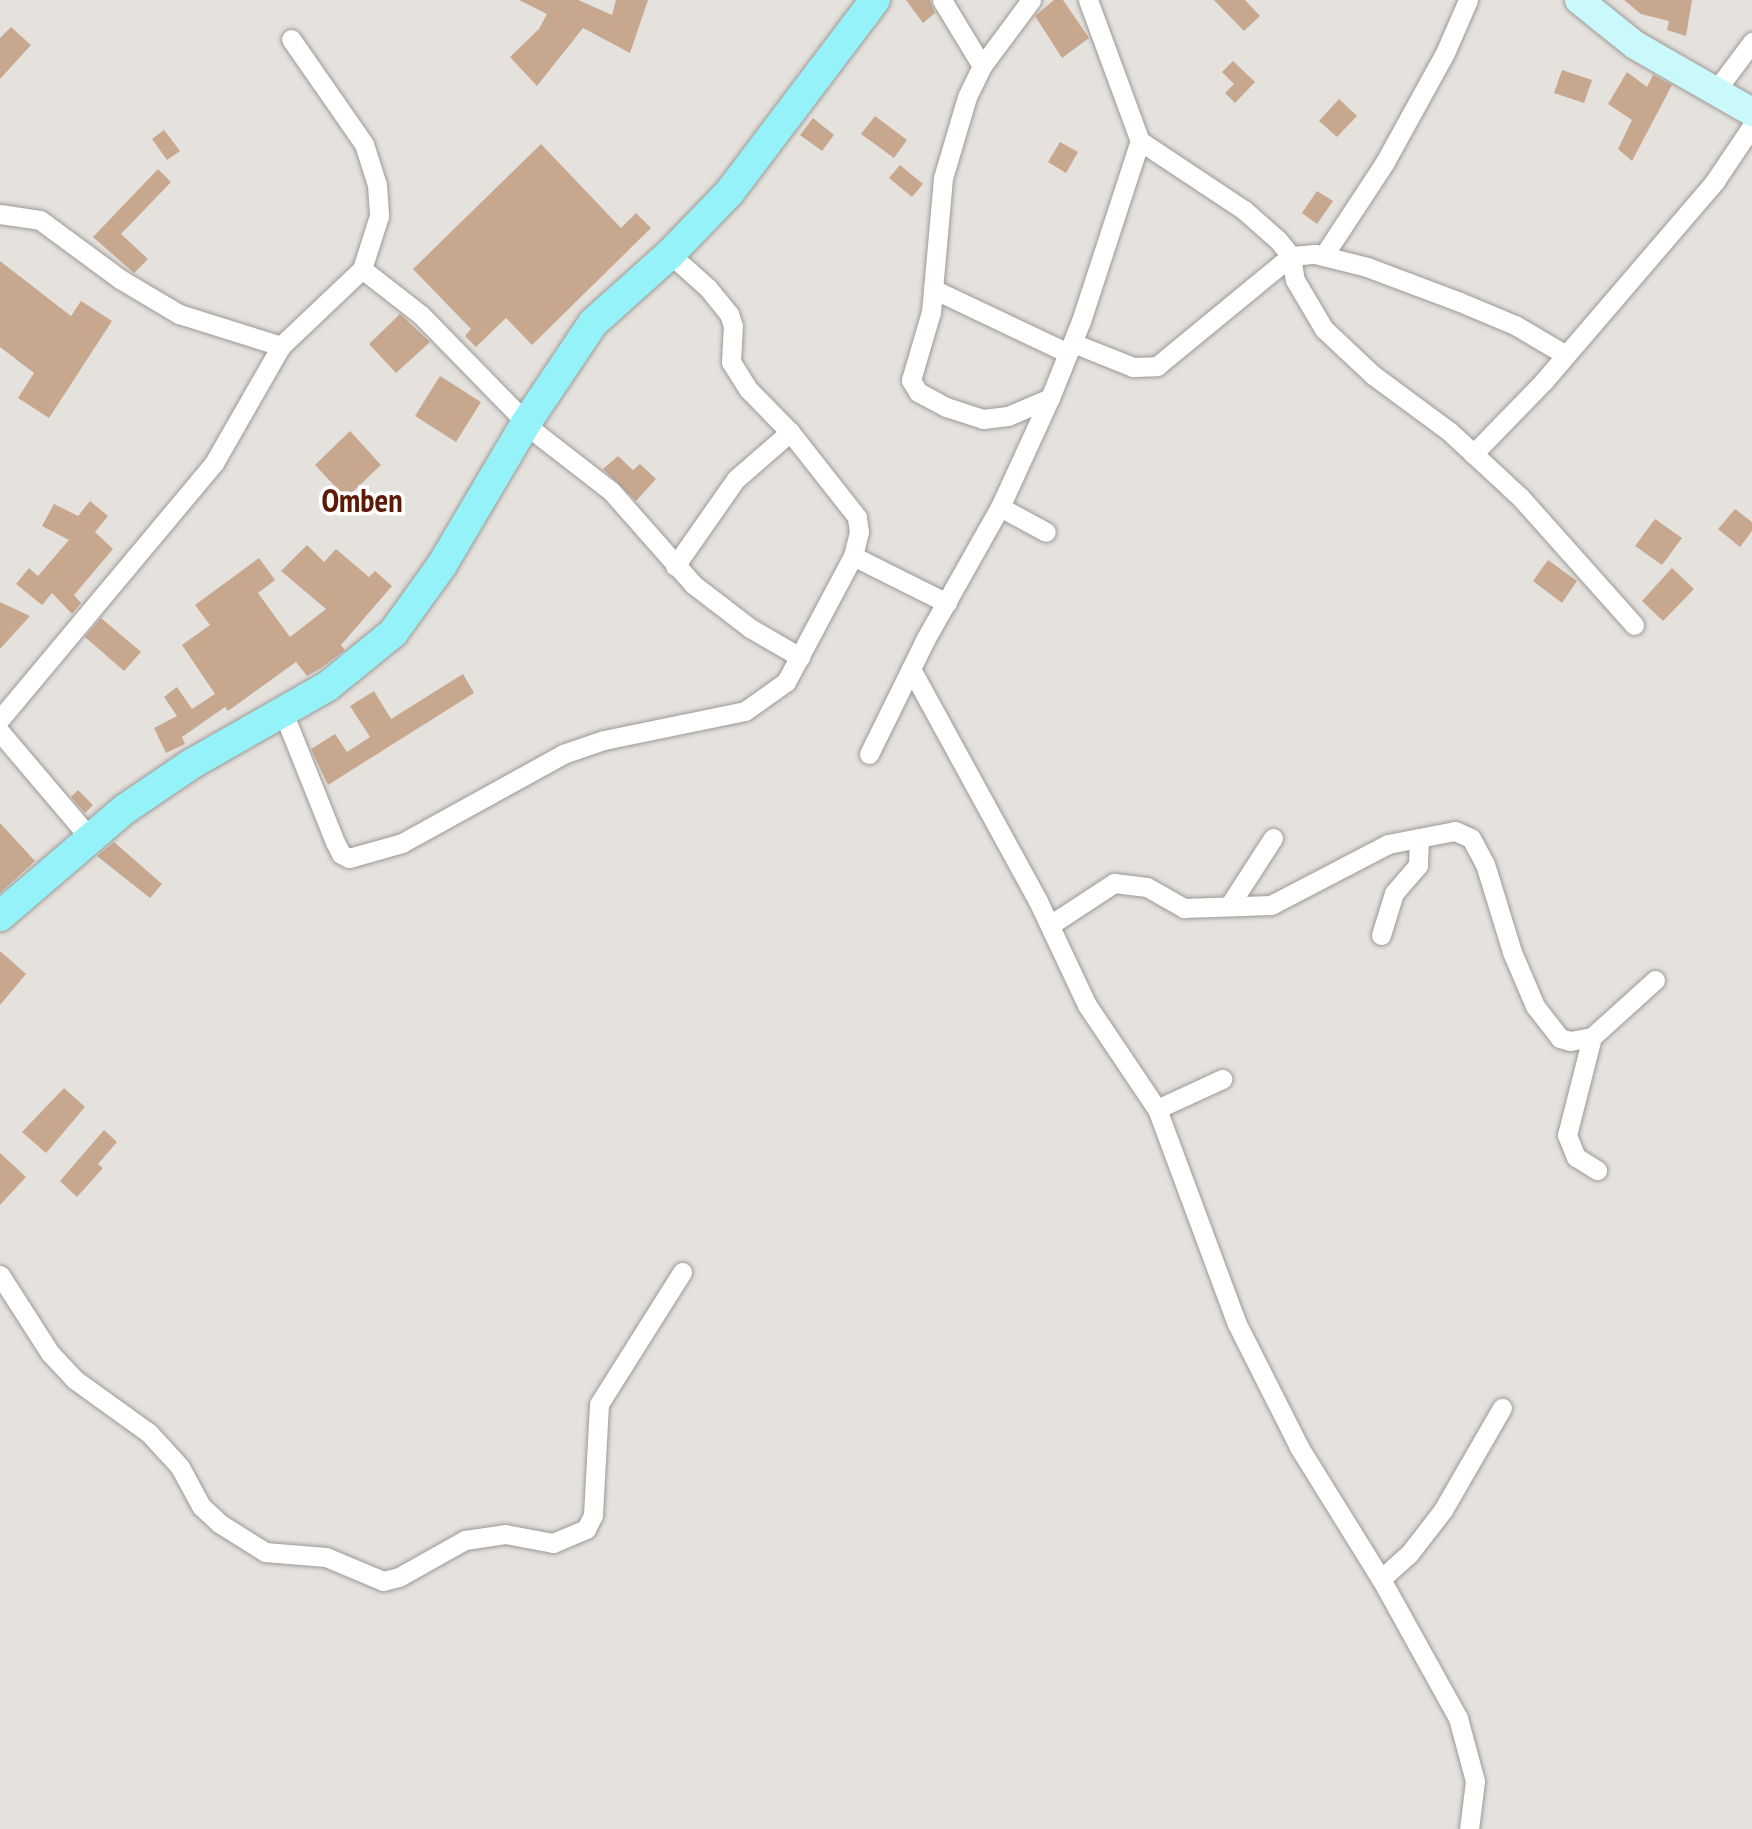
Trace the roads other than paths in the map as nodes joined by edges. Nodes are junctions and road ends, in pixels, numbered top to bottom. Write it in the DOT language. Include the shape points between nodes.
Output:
graph roads {
  1 [pos="875,0"];
  2 [pos="942,0"];
  3 [pos="1031,0"];
  4 [pos="1088,0"];
  5 [pos="1468,0"];
  6 [pos="1579,0"];
  7 [pos="290,39"];
  8 [pos="1752,41"];
  9 [pos="982,66"];
  10 [pos="1717,89"];
  11 [pos="1752,112"];
  12 [pos="1752,126"];
  13 [pos="1140,141"];
  14 [pos="0,214"];
  15 [pos="670,254"];
  16 [pos="1324,255"];
  17 [pos="1291,256"];
  18 [pos="362,270"];
  19 [pos="933,289"];
  20 [pos="281,345"];
  21 [pos="1071,348"];
  22 [pos="1566,355"];
  23 [pos="1049,398"];
  24 [pos="526,423"];
  25 [pos="790,432"];
  26 [pos="1473,454"];
  27 [pos="1000,507"];
  28 [pos="1046,532"];
  29 [pos="853,556"];
  30 [pos="674,566"];
  31 [pos="947,603"];
  32 [pos="1634,625"];
  33 [pos="800,657"];
  34 [pos="911,669"];
  35 [pos="283,712"];
  36 [pos="0,719"];
  37 [pos="0,732"];
  38 [pos="869,754"];
  39 [pos="89,837"];
  40 [pos="1273,838"];
  41 [pos="1419,838"];
  42 [pos="1229,906"];
  43 [pos="0,916"];
  44 [pos="1049,925"];
  45 [pos="1381,935"];
  46 [pos="1655,980"];
  47 [pos="1592,1037"];
  48 [pos="1222,1079"];
  49 [pos="1157,1108"];
  50 [pos="1597,1170"];
  51 [pos="682,1272"];
  52 [pos="0,1275"];
  53 [pos="1502,1408"];
  54 [pos="1381,1579"];
  55 [pos="1469,1829"];
  1 -- 15 [label="main road" via="729,192"];
  2 -- 9 [label="street"];
  3 -- 9 [label="street"];
  4 -- 13 [label="street"];
  5 -- 16 [label="street" via="1391,151"];
  6 -- 10 [label="street" via="1635,45"];
  7 -- 18 [label="street" via="365,145 377,185 379,216"];
  8 -- 10 [label="street"];
  9 -- 19 [label="street" via="967,97 943,178"];
  10 -- 11 [label="street"];
  12 -- 22 [label="street" via="1715,181"];
  13 -- 17 [label="street" via="1244,210"];
  13 -- 21 [label="street"];
  14 -- 20 [label="street" via="40,220 120,279 179,314"];
  15 -- 24 [label="main road" via="593,323"];
  15 -- 25 [label="street" via="729,314 731,362 736,372"];
  16 -- 17 [label="street"];
  16 -- 22 [label="street" via="1515,324"];
  17 -- 21 [label="street" via="1157,366 1133,367"];
  17 -- 26 [label="street" via="1295,280 1324,329 1354,359"];
  18 -- 20 [label="street"];
  18 -- 24 [label="street" via="421,315"];
  19 -- 21 [label="street"];
  19 -- 23 [label="street" via="912,387 946,407 983,419 1009,416"];
  20 -- 36 [label="street" via="192,493"];
  21 -- 23 [label="street"];
  22 -- 26 [label="street"];
  23 -- 27 [label="street"];
  24 -- 30 [label="street" via="611,491"];
  24 -- 35 [label="main road" via="442,565 393,633 353,668"];
  25 -- 29 [label="street" via="857,517 859,532"];
  25 -- 30 [label="street" via="736,479"];
  26 -- 32 [label="street" via="1521,498"];
  27 -- 28 [label="street"];
  27 -- 31 [label="street"];
  29 -- 31 [label="street"];
  29 -- 33 [label="street"];
  30 -- 33 [label="street" via="718,605"];
  31 -- 34 [label="street"];
  33 -- 35 [label="street" via="780,688 745,710 604,740 562,754 410,839 349,858 335,842"];
  34 -- 38 [label="street"];
  34 -- 44 [label="street"];
  35 -- 39 [label="main road" via="193,763"];
  37 -- 39 [label="street"];
  39 -- 43 [label="main road"];
  40 -- 42 [label="street"];
  41 -- 42 [label="street" via="1368,852 1271,905"];
  41 -- 45 [label="street" via="1418,865 1394,893"];
  41 -- 47 [label="street" via="1455,831 1471,838 1535,1006 1560,1038"];
  42 -- 44 [label="street" via="1184,908 1147,887 1114,883"];
  44 -- 49 [label="street" via="1087,1004"];
  46 -- 47 [label="street"];
  47 -- 50 [label="street" via="1567,1135 1576,1157"];
  48 -- 49 [label="street"];
  49 -- 54 [label="street" via="1237,1324 1310,1468"];
  51 -- 52 [label="street" via="599,1404 593,1515 586,1529 553,1543 505,1534 464,1540 399,1577 383,1581 326,1557 265,1552 219,1523 201,1506 180,1467 149,1433 74,1379 50,1353"];
  53 -- 54 [label="street" via="1443,1510 1409,1554"];
  54 -- 55 [label="street" via="1467,1739 1475,1781"];
}
